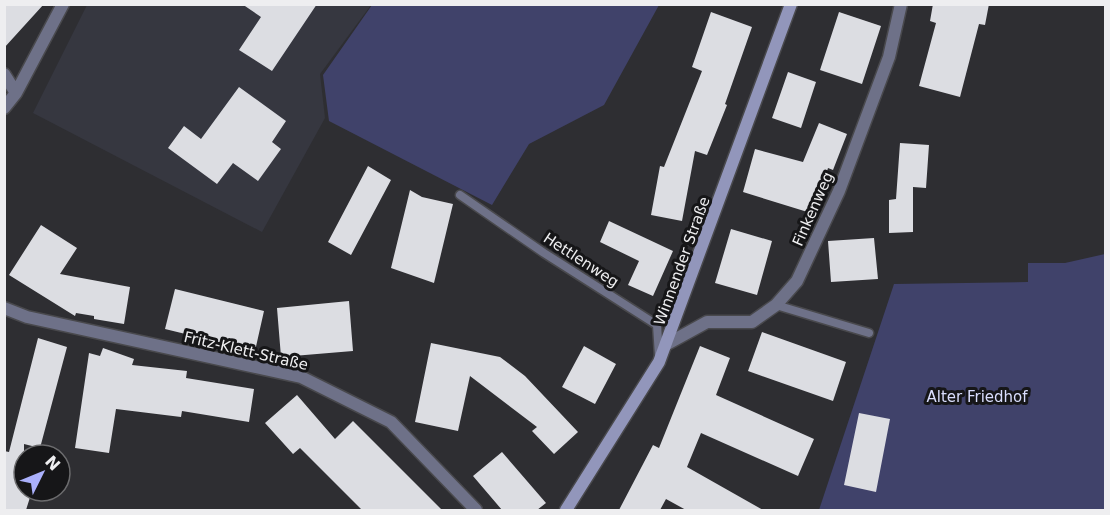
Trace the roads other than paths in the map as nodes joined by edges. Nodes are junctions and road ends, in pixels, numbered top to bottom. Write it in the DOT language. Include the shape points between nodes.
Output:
graph roads {
  1 [pos="63,4"];
  2 [pos="791,4"];
  3 [pos="901,4"];
  4 [pos="4,74"];
  5 [pos="15,93"];
  6 [pos="4,108"];
  7 [pos="460,195"];
  8 [pos="776,305"];
  9 [pos="4,308"];
  10 [pos="869,333"];
  11 [pos="668,344"];
  12 [pos="659,362"];
  13 [pos="476,510"];
  14 [pos="566,510"];
  1 -- 5 [label="street"];
  2 -- 11 [label="street, Winnender Straße"];
  3 -- 8 [label="street, Finkenweg" via="889,57 839,191 797,281"];
  4 -- 5 [label="street"];
  5 -- 6 [label="street"];
  7 -- 12 [label="lane, Hettlenweg" via="657,325"];
  8 -- 10 [label="lane"];
  8 -- 11 [label="street, Finkenweg" via="752,322 708,322"];
  9 -- 13 [label="street, Fritz-Klett-Straße" via="27,317 301,377 391,422"];
  11 -- 12 [label="street, Winnender Straße"];
  12 -- 14 [label="street, Winnender Straße"];
}
